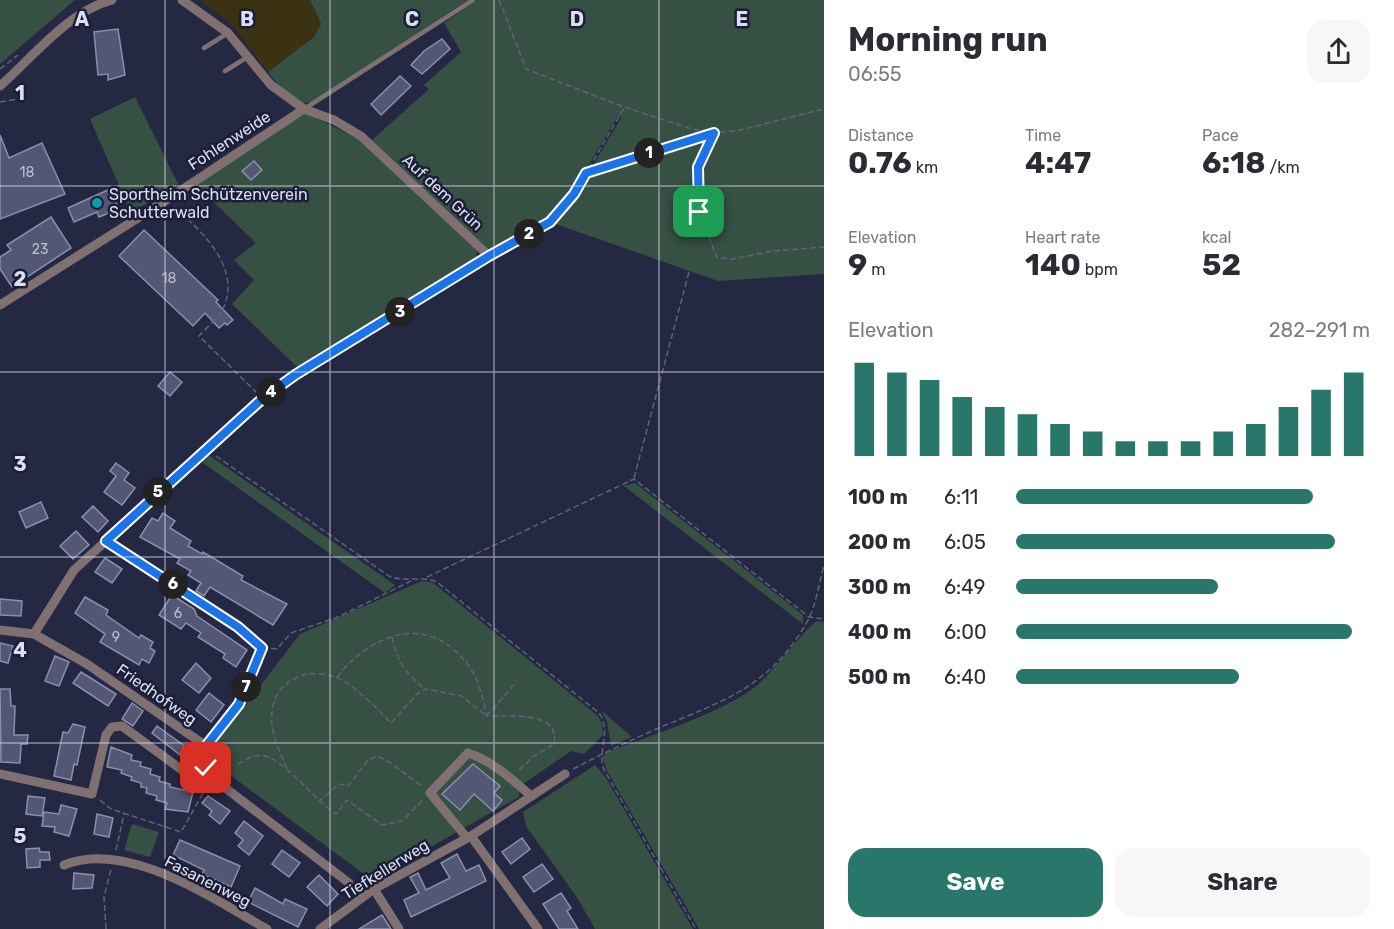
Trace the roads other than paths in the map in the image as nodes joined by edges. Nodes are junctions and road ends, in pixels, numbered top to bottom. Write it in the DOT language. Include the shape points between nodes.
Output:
graph roads {
  1 [pos="112,0"];
  2 [pos="182,0"];
  3 [pos="473,0"];
  4 [pos="228,33"];
  5 [pos="204,48"];
  6 [pos="246,58"];
  7 [pos="225,71"];
  8 [pos="0,86"];
  9 [pos="304,109"];
  10 [pos="0,305"];
  11 [pos="106,541"];
  12 [pos="238,627"];
  13 [pos="0,630"];
  14 [pos="34,634"];
  15 [pos="182,770"];
  16 [pos="0,774"];
  17 [pos="565,774"];
  18 [pos="531,796"];
  19 [pos="469,837"];
  20 [pos="64,865"];
  21 [pos="349,883"];
  22 [pos="374,889"];
  23 [pos="267,929"];
  24 [pos="320,929"];
  25 [pos="399,929"];
  26 [pos="538,929"];
  1 -- 8 [label="street" via="74,16"];
  2 -- 4 [label="street, Auf dem Grün"];
  3 -- 9 [label="lane, Fohlenweide"];
  4 -- 5 [label="lane"];
  4 -- 6 [label="street, Auf dem Grün"];
  6 -- 7 [label="lane"];
  6 -- 9 [label="street, Auf dem Grün" via="271,85"];
  9 -- 10 [label="street, Fohlenweide"];
  9 -- 11 [label="street, Auf dem Grün" via="361,136 489,256 262,399"];
  11 -- 12 [label="street"];
  11 -- 14 [label="street" via="74,570"];
  13 -- 14 [label="street, Friedhofweg"];
  14 -- 21 [label="street, Friedhofweg" via="87,664 206,746 206,773"];
  15 -- 16 [label="street" via="122,726 112,727 106,735 92,794"];
  17 -- 18 [label="street, Tiefkellerweg"];
  18 -- 19 [label="street, Tiefkellerweg"];
  18 -- 19 [label="street" via="512,779 468,753 430,793"];
  19 -- 22 [label="street, Tiefkellerweg"];
  19 -- 26 [label="street"];
  20 -- 23 [label="street, Fasanenweg" via="77,859 139,865 177,879"];
  22 -- 24 [label="street, Tiefkellerweg"];
  22 -- 25 [label="street"];
}
